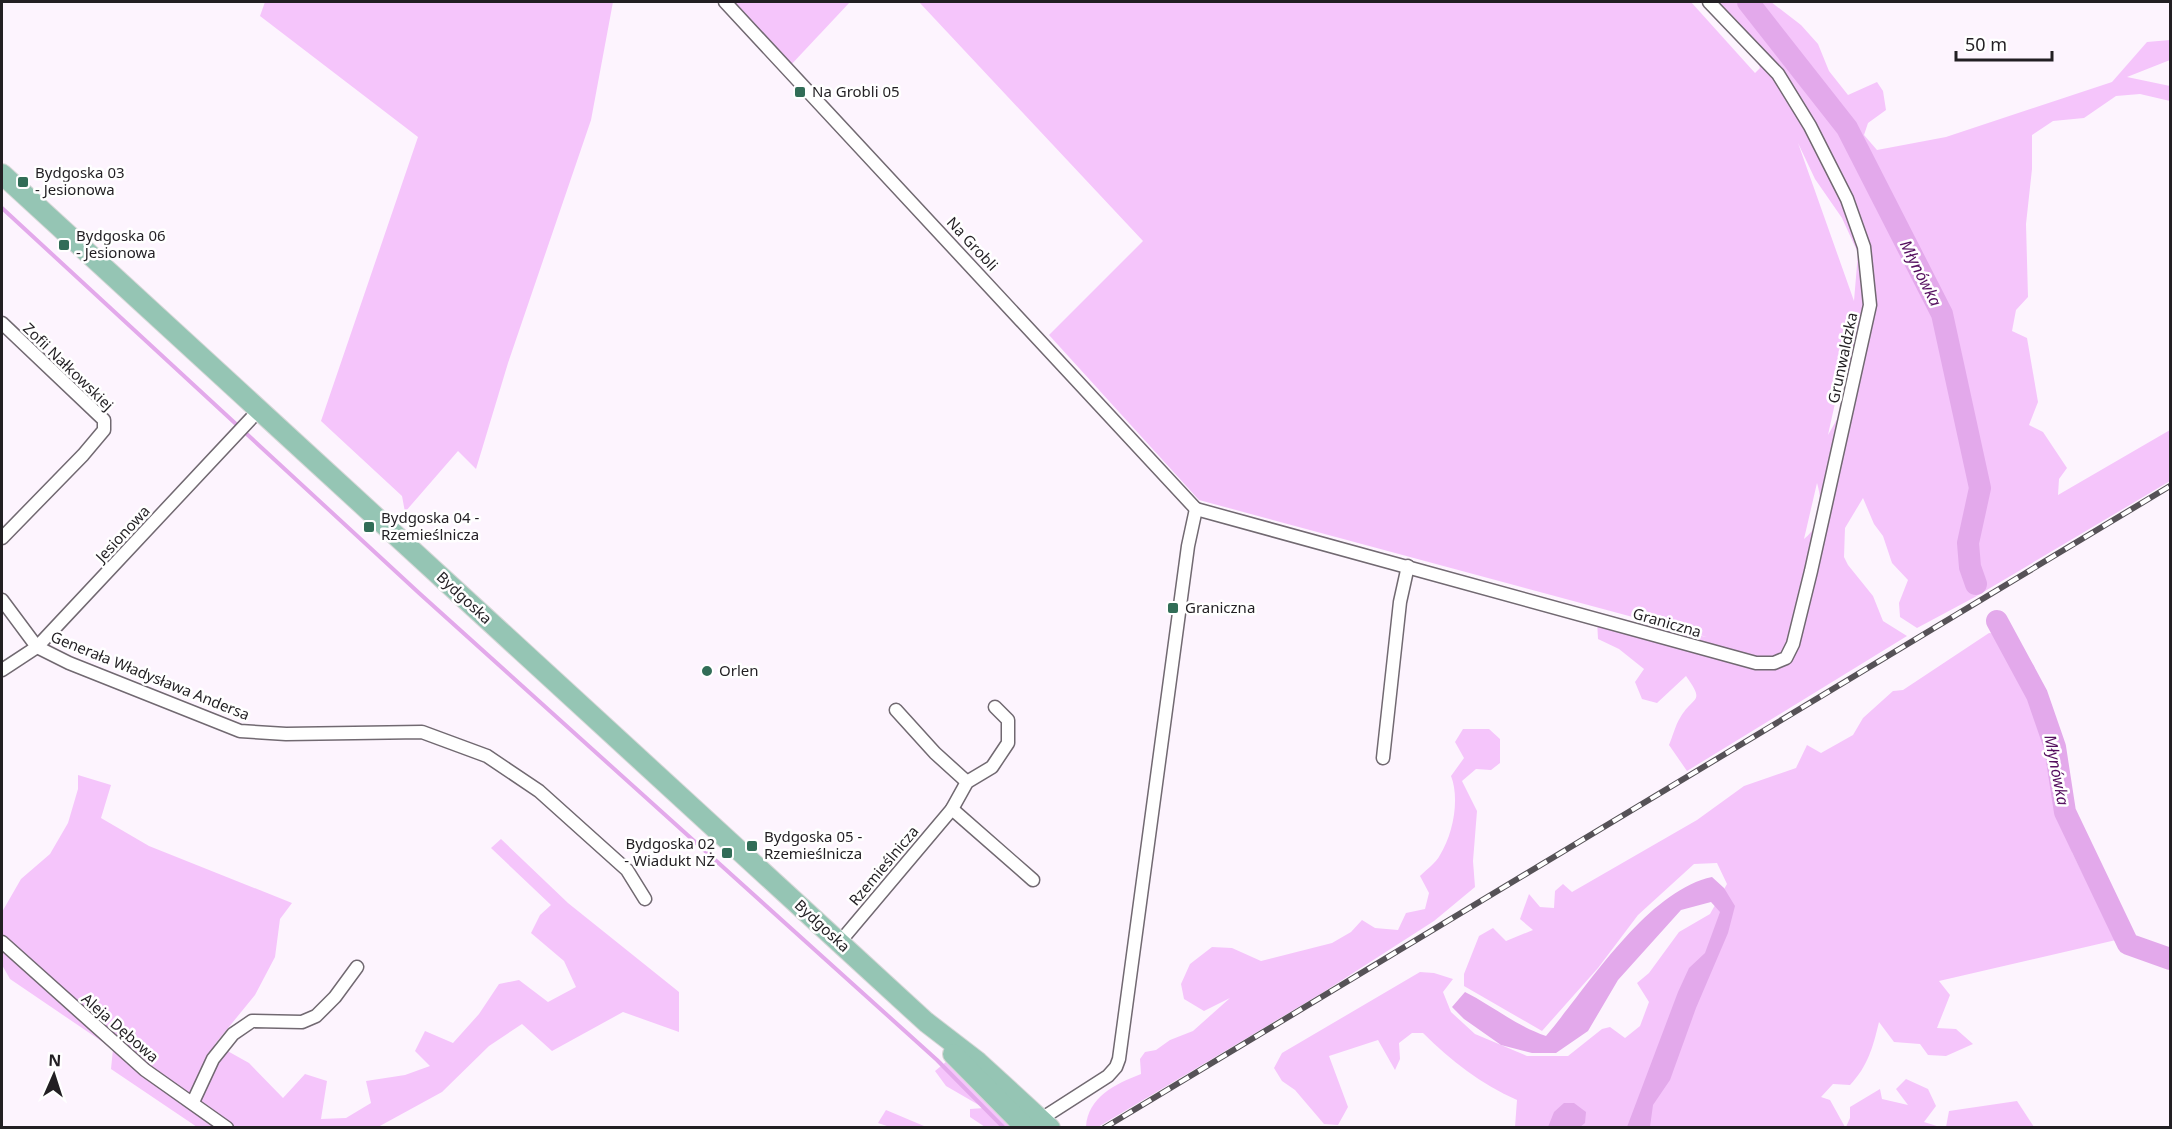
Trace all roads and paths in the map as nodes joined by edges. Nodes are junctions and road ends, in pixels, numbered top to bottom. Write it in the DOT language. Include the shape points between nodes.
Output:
graph roads {
  1 [pos="725,2"];
  2 [pos="1709,2"];
  3 [pos="2,174"];
  4 [pos="2,323"];
  5 [pos="259,410"];
  6 [pos="1196,509"];
  7 [pos="2,538"];
  8 [pos="1408,566"];
  9 [pos="2,600"];
  10 [pos="37,647"];
  11 [pos="1756,663"];
  12 [pos="2,670"];
  13 [pos="994,707"];
  14 [pos="896,710"];
  15 [pos="1383,758"];
  16 [pos="967,783"];
  17 [pos="952,809"];
  18 [pos="1033,880"];
  19 [pos="645,899"];
  20 [pos="2,942"];
  21 [pos="839,943"];
  22 [pos="357,967"];
  23 [pos="926,1022"];
  24 [pos="193,1102"];
  25 [pos="1032,1122"];
  26 [pos="227,1128"];
  1 -- 6 [label="street, Na Grobli"];
  2 -- 11 [label="street, Grunwaldzka" via="1778,74 1810,126 1847,199 1864,247 1870,305 1793,644 1786,658"];
  3 -- 5 [label="main road, Bydgoska"];
  4 -- 7 [label="street, Zofii Nałkowskiej" via="105,420 104,430"];
  5 -- 10 [label="street, Jesionowa"];
  5 -- 21 [label="main road, Bydgoska"];
  6 -- 8 [label="street, Graniczna"];
  6 -- 25 [label="street" via="1119,1059 1108,1076"];
  8 -- 11 [label="street, Graniczna"];
  8 -- 15 [label="street" via="1400,602"];
  9 -- 10 [label="street, Generała Władysława Andersa"];
  10 -- 12 [label="street, Jesionowa"];
  10 -- 19 [label="street, Generała Władysława Andersa" via="240,731 422,732 456,742 486,756 539,791 627,870"];
  13 -- 16 [label="street, Rzemieślnicza" via="1008,720 1008,743 992,767"];
  14 -- 16 [label="street"];
  16 -- 17 [label="street, Rzemieślnicza"];
  17 -- 18 [label="street"];
  17 -- 21 [label="street, Rzemieślnicza"];
  20 -- 24 [label="street, Aleja Dębowa" via="146,1070"];
  21 -- 23 [label="main road, Bydgoska"];
  22 -- 24 [label="street" via="316,1016 302,1022 252,1022 233,1034 213,1059"];
  23 -- 25 [label="main road, Bydgoska" via="978,1062"];
  23 -- 25 [label="main road, Bydgoska" via="969,1072"];
  24 -- 26 [label="street, Aleja Dębowa"];
}
